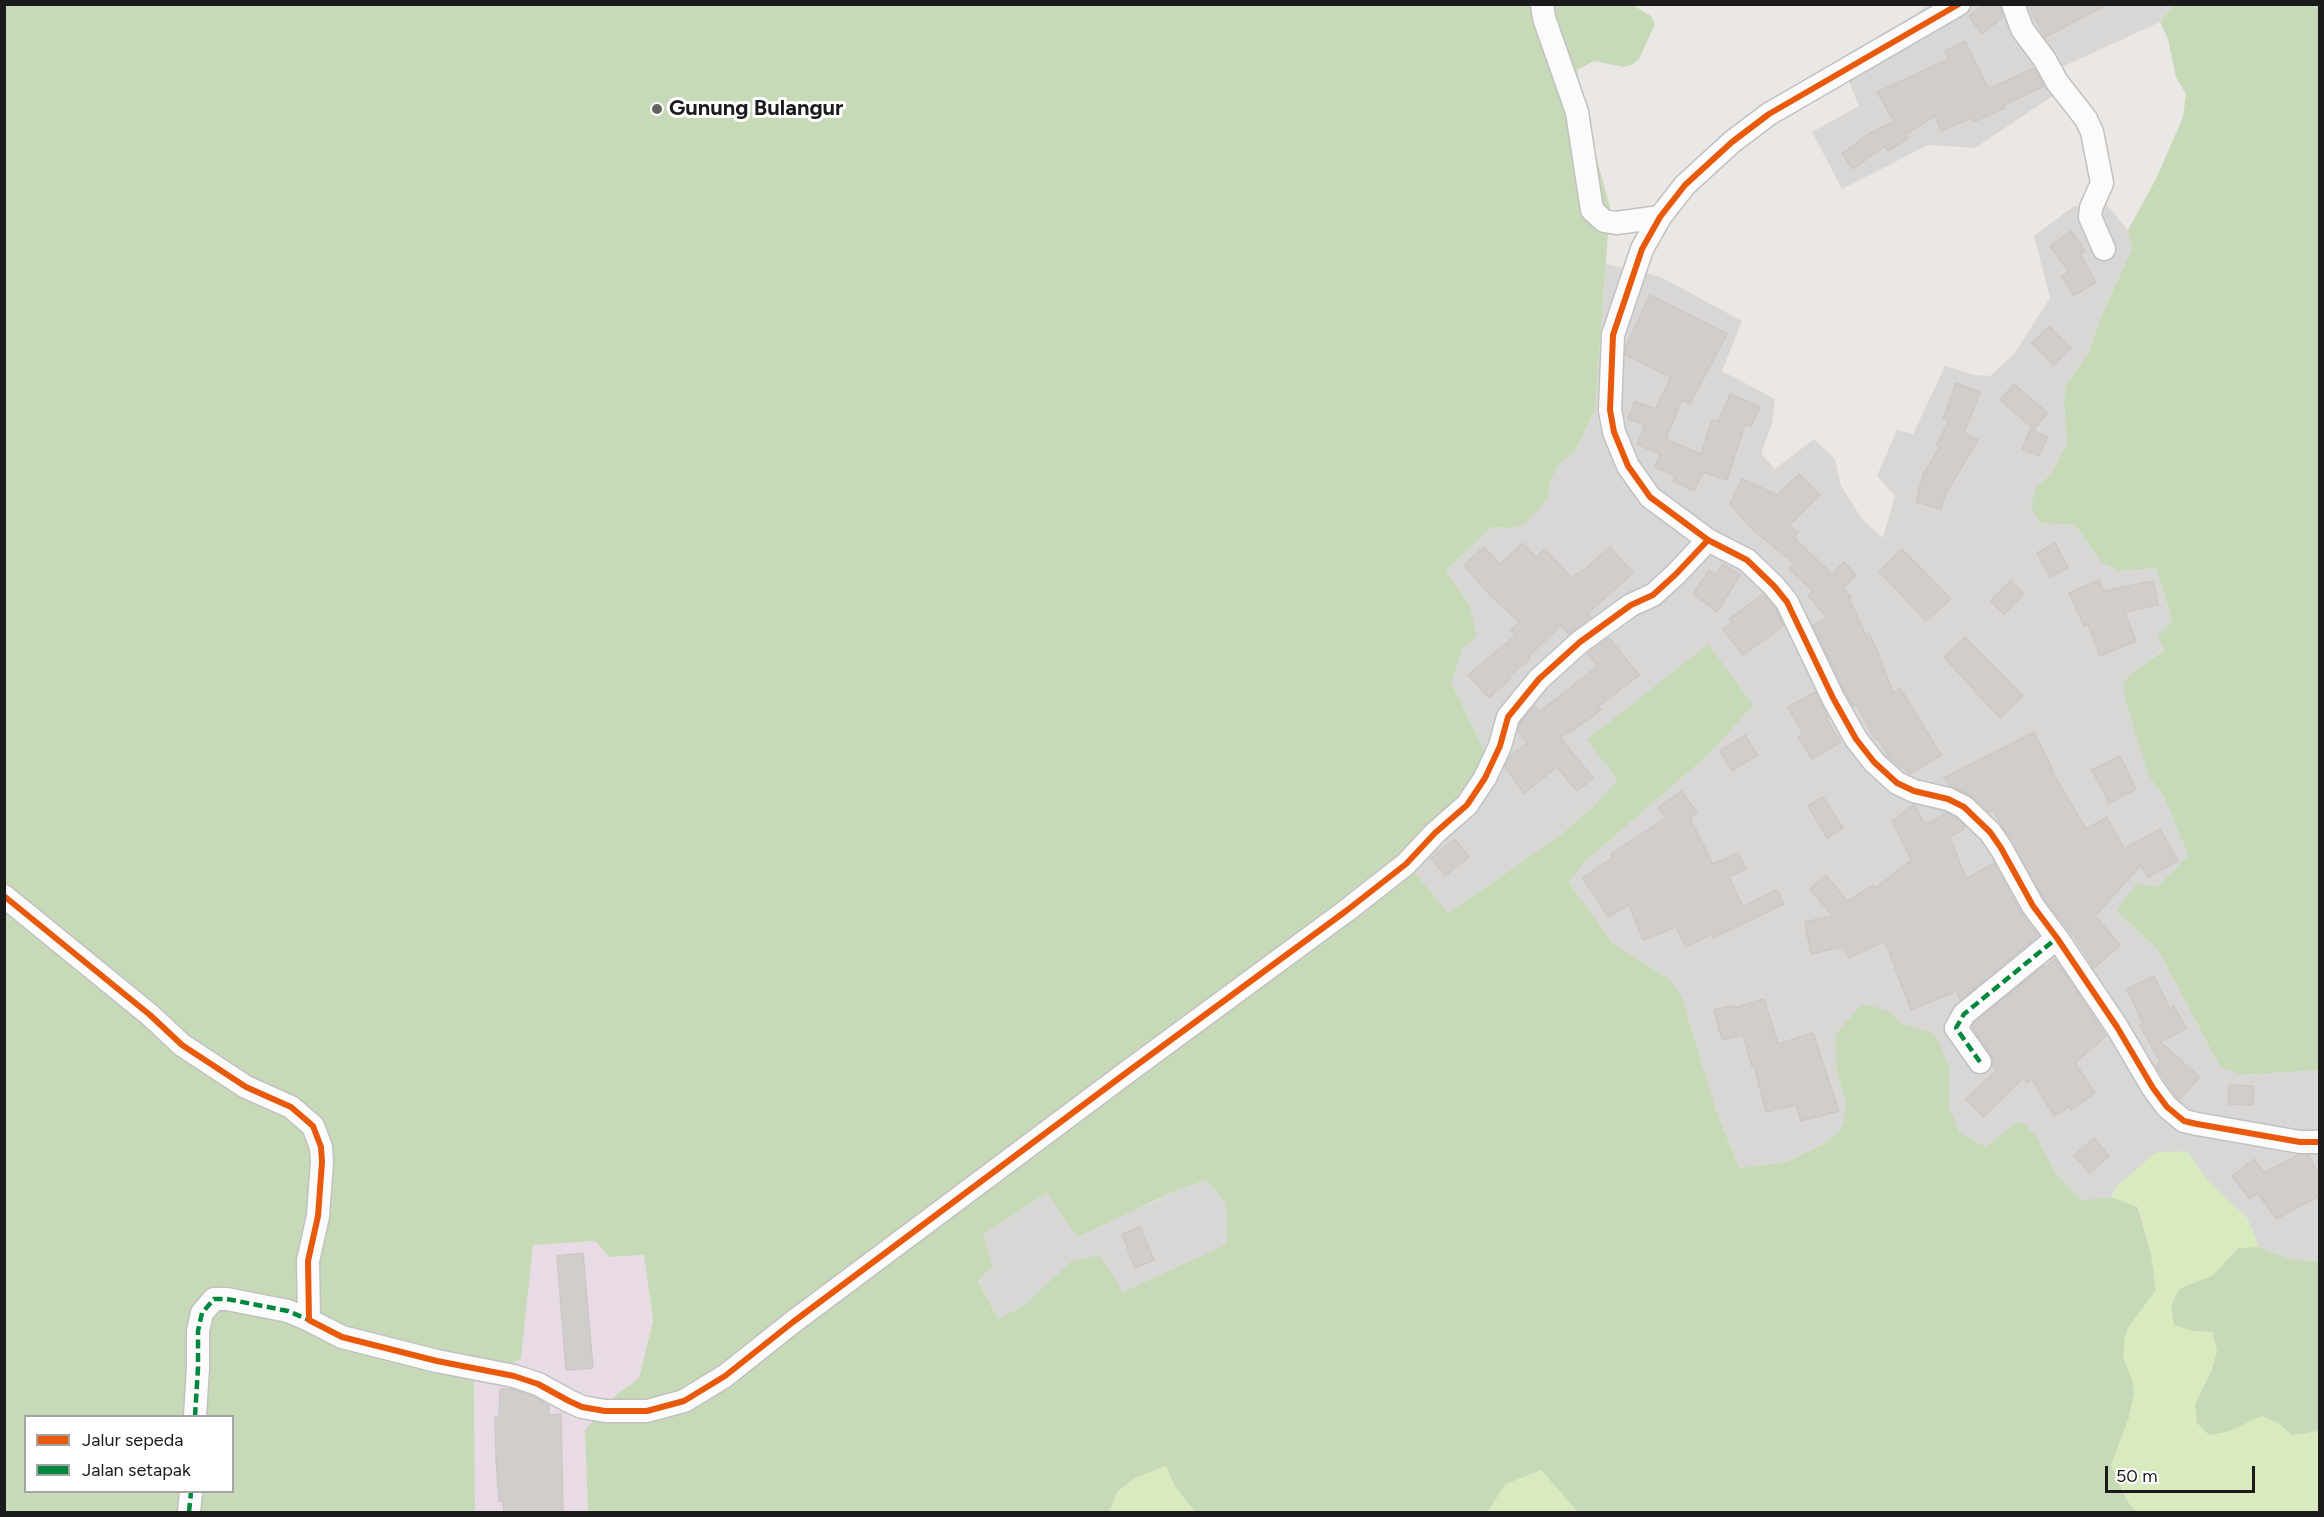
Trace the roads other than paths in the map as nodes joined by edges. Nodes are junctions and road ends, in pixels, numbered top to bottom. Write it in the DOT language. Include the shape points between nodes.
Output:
graph roads {
  1 [pos="1542,4"];
  2 [pos="1959,4"];
  3 [pos="2013,4"];
  4 [pos="1660,217"];
  5 [pos="2104,249"];
  6 [pos="1708,540"];
  7 [pos="4,896"];
  8 [pos="2057,938"];
  9 [pos="1980,1062"];
  10 [pos="2319,1142"];
  11 [pos="309,1320"];
  12 [pos="195,1415"];
  13 [pos="191,1493"];
  14 [pos="189,1512"];
  1 -- 4 [label="street" via="1577,112 1592,210 1605,221 1616,223"];
  2 -- 4 [label="street" via="1769,114 1685,185"];
  3 -- 5 [label="street" via="2022,29 2086,119 2091,132 2102,183 2090,217"];
  4 -- 6 [label="street" via="1642,249 1613,335 1610,410 1628,466 1650,497"];
  6 -- 8 [label="street" via="1754,566 1787,602 1833,698 1874,762 1897,783 1948,799 1975,817 2001,848 2033,906"];
  6 -- 11 [label="street" via="1653,595 1631,605 1580,642 1539,679 1508,717 1500,746 1467,805 1406,864 725,1376 684,1401 647,1412 582,1407 530,1381 342,1337"];
  7 -- 11 [label="street" via="182,1045 246,1087 291,1107 314,1126 322,1162 318,1216 308,1261"];
  8 -- 9 [label="street" via="1964,1014 1956,1028"];
  8 -- 10 [label="street" via="2153,1088 2184,1121"];
  11 -- 12 [label="street" via="288,1311 214,1299 202,1313 198,1331"];
  13 -- 14 [label="street"];
}
